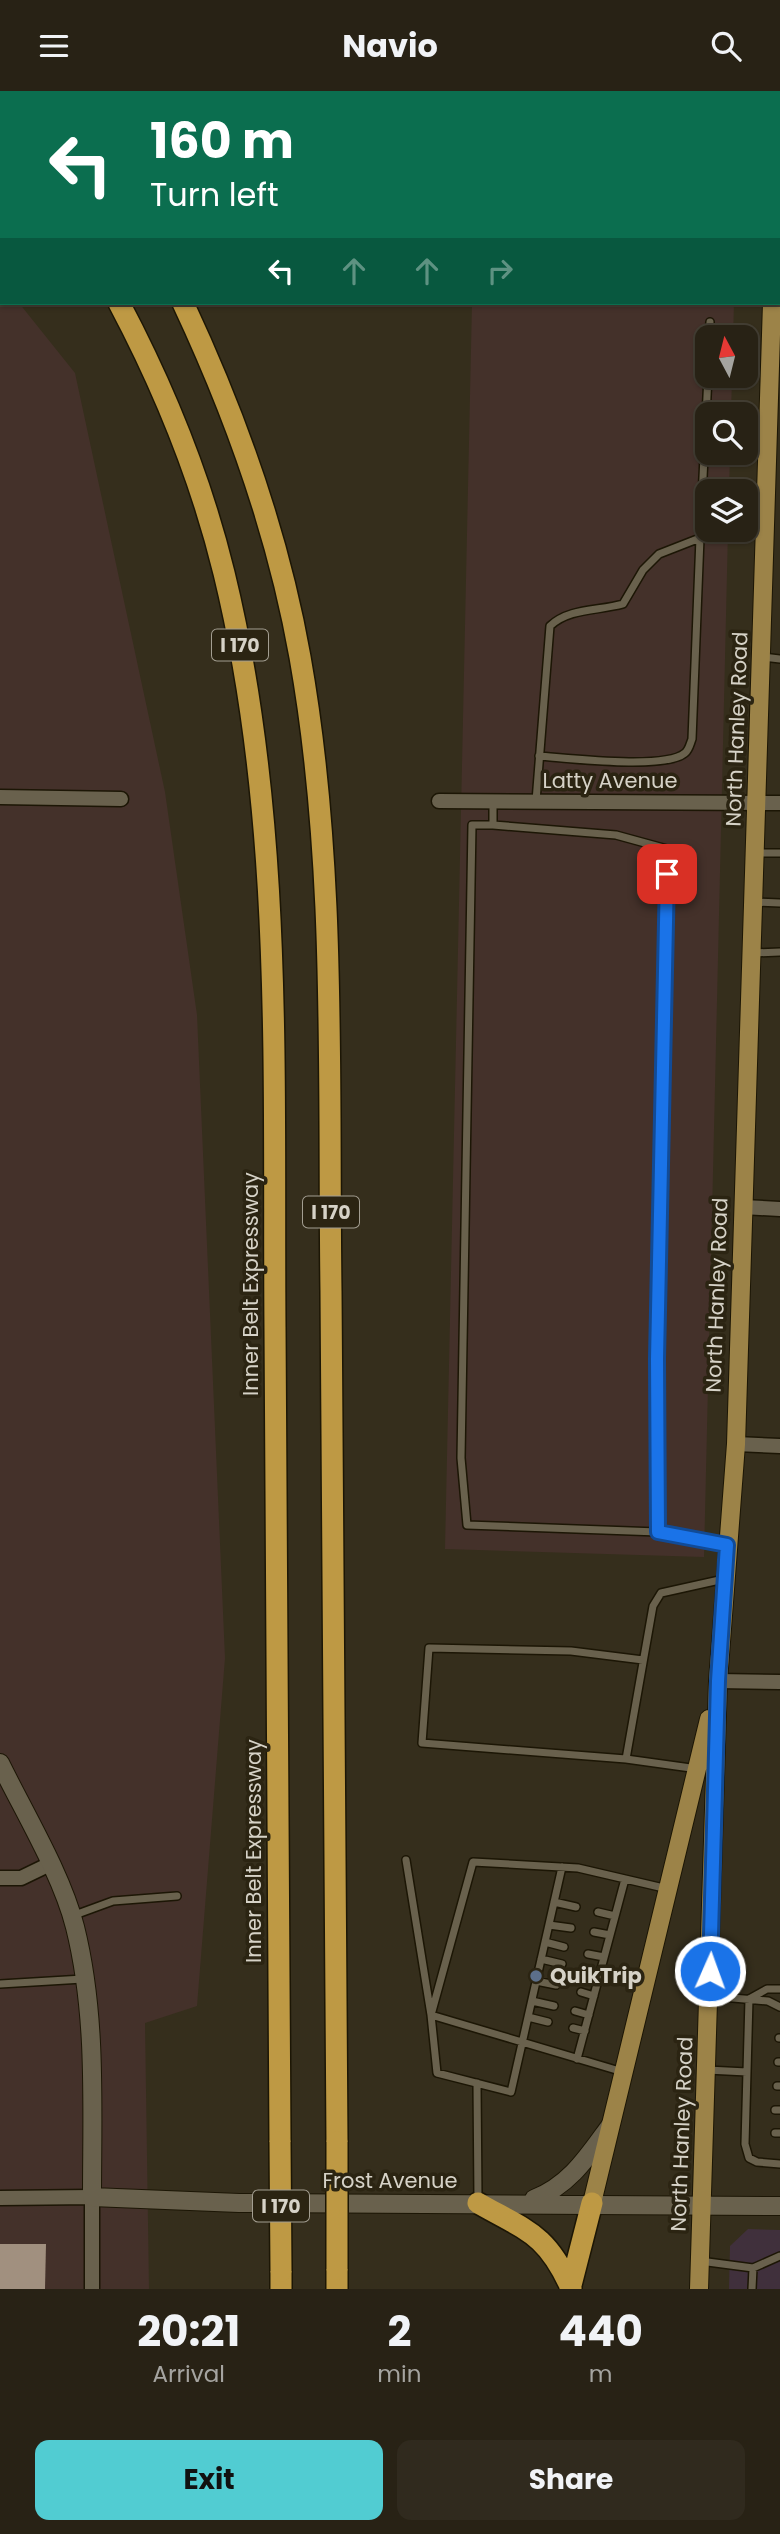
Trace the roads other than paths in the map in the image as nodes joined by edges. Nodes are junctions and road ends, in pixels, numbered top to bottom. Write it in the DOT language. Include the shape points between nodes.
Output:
graph roads {
  1 [pos="120,305"];
  2 [pos="184,305"];
  3 [pos="772,305"];
  4 [pos="710,322"];
  5 [pos="710,325"];
  6 [pos="707,389"];
  7 [pos="774,449"];
  8 [pos="703,479"];
  9 [pos="773,490"];
  10 [pos="695,540"];
  11 [pos="700,542"];
  12 [pos="762,657"];
  13 [pos="780,659"];
  14 [pos="539,756"];
  15 [pos="0,797"];
  16 [pos="121,799"];
  17 [pos="439,801"];
  18 [pos="493,801"];
  19 [pos="536,801"];
  20 [pos="757,803"];
  21 [pos="780,803"];
  22 [pos="493,825"];
  23 [pos="756,853"];
  24 [pos="780,853"];
  25 [pos="754,902"];
  26 [pos="780,903"];
  27 [pos="780,952"];
  28 [pos="752,953"];
  29 [pos="743,1207"];
  30 [pos="780,1209"];
  31 [pos="736,1444"];
  32 [pos="780,1446"];
  33 [pos="658,1532"];
  34 [pos="727,1545"];
  35 [pos="724,1579"];
  36 [pos="643,1660"];
  37 [pos="718,1681"];
  38 [pos="780,1682"];
  39 [pos="625,1759"];
  40 [pos="0,1763"];
  41 [pos="697,1769"];
  42 [pos="716,1769"];
  43 [pos="406,1860"];
  44 [pos="50,1864"];
  45 [pos="562,1867"];
  46 [pos="0,1878"];
  47 [pos="625,1879"];
  48 [pos="668,1889"];
  49 [pos="177,1896"];
  50 [pos="554,1902"];
  51 [pos="576,1907"];
  52 [pos="598,1912"];
  53 [pos="71,1916"];
  54 [pos="615,1916"];
  55 [pos="549,1925"];
  56 [pos="571,1928"];
  57 [pos="594,1932"];
  58 [pos="610,1935"];
  59 [pos="545,1942"];
  60 [pos="564,1947"];
  61 [pos="588,1954"];
  62 [pos="604,1957"];
  63 [pos="541,1959"];
  64 [pos="562,1964"];
  65 [pos="583,1970"];
  66 [pos="600,1974"];
  67 [pos="86,1979"];
  68 [pos="536,1981"];
  69 [pos="0,1984"];
  70 [pos="556,1985"];
  71 [pos="780,1989"];
  72 [pos="580,1992"];
  73 [pos="594,1996"];
  74 [pos="709,1996"];
  75 [pos="749,1999"];
  76 [pos="532,2001"];
  77 [pos="554,2006"];
  78 [pos="780,2007"];
  79 [pos="575,2011"];
  80 [pos="431,2015"];
  81 [pos="589,2015"];
  82 [pos="528,2017"];
  83 [pos="548,2022"];
  84 [pos="573,2028"];
  85 [pos="585,2031"];
  86 [pos="522,2043"];
  87 [pos="577,2059"];
  88 [pos="707,2070"];
  89 [pos="747,2072"];
  90 [pos="625,2073"];
  91 [pos="477,2083"];
  92 [pos="613,2122"];
  93 [pos="780,2164"];
  94 [pos="92,2197"];
  95 [pos="0,2198"];
  96 [pos="478,2203"];
  97 [pos="524,2203"];
  98 [pos="592,2203"];
  99 [pos="703,2205"];
  100 [pos="780,2207"];
  101 [pos="780,2256"];
  102 [pos="700,2261"];
  103 [pos="753,2268"];
  104 [pos="337,2279"];
  105 [pos="281,2280"];
  106 [pos="570,2288"];
  107 [pos="92,2289"];
  108 [pos="699,2289"];
  109 [pos="752,2289"];
  1 -- 105 [label="highway, Inner Belt Expressway / I 170, bridge" via="163,392 205,507 237,630 258,755 274,1070"];
  2 -- 104 [label="highway, I 170, bridge" via="225,396 276,551 300,658 315,776 329,1034"];
  3 -- 7 [label="main road, North Hanley Road"];
  4 -- 5 [label="lane"];
  6 -- 8 [label="lane"];
  7 -- 9 [label="main road, North Hanley Road"];
  9 -- 12 [label="main road, North Hanley Road"];
  10 -- 14 [label="lane" via="659,554 643,570 623,604 570,612 550,626"];
  11 -- 14 [label="lane" via="692,739 687,752 651,763"];
  12 -- 13 [label="lane"];
  12 -- 20 [label="main road, North Hanley Road"];
  14 -- 19 [label="lane"];
  15 -- 16 [label="street"];
  17 -- 18 [label="street, Latty Avenue"];
  18 -- 19 [label="street, Latty Avenue"];
  18 -- 22 [label="lane"];
  19 -- 20 [label="street, Latty Avenue"];
  20 -- 21 [label="street, Latty Avenue"];
  20 -- 23 [label="main road, North Hanley Road"];
  22 -- 33 [label="lane" via="616,835 667,849"];
  22 -- 33 [label="lane" via="472,825 461,1458 467,1525"];
  23 -- 24 [label="lane"];
  23 -- 25 [label="main road, North Hanley Road"];
  25 -- 26 [label="lane"];
  25 -- 28 [label="main road, North Hanley Road"];
  27 -- 28 [label="lane"];
  28 -- 29 [label="main road, North Hanley Road"];
  29 -- 30 [label="street"];
  29 -- 31 [label="main road, North Hanley Road"];
  31 -- 32 [label="street"];
  31 -- 34 [label="main road, North Hanley Road"];
  33 -- 34 [label="lane"];
  34 -- 35 [label="main road, North Hanley Road"];
  35 -- 36 [label="lane" via="661,1594 653,1606"];
  35 -- 37 [label="main road, North Hanley Road"];
  36 -- 39 [label="lane"];
  36 -- 39 [label="lane" via="571,1651 429,1648 422,1743"];
  37 -- 38 [label="street"];
  37 -- 41 [label="main road"];
  37 -- 42 [label="main road, North Hanley Road"];
  39 -- 41 [label="lane"];
  40 -- 44 [label="street"];
  41 -- 42 [label="lane"];
  41 -- 48 [label="main road"];
  42 -- 74 [label="main road, North Hanley Road"];
  43 -- 80 [label="lane"];
  44 -- 46 [label="street" via="21,1878"];
  44 -- 53 [label="street"];
  45 -- 47 [label="lane"];
  45 -- 50 [label="lane"];
  45 -- 80 [label="lane" via="473,1862"];
  47 -- 48 [label="lane"];
  47 -- 54 [label="lane"];
  48 -- 90 [label="main road"];
  49 -- 53 [label="lane" via="113,1901"];
  50 -- 51 [label="lane"];
  50 -- 55 [label="lane"];
  52 -- 54 [label="lane"];
  53 -- 67 [label="street"];
  54 -- 58 [label="lane"];
  55 -- 56 [label="lane"];
  55 -- 59 [label="lane"];
  57 -- 58 [label="lane"];
  58 -- 62 [label="lane"];
  59 -- 60 [label="lane"];
  59 -- 63 [label="lane"];
  61 -- 62 [label="lane"];
  62 -- 66 [label="lane"];
  63 -- 64 [label="lane"];
  63 -- 68 [label="lane"];
  65 -- 66 [label="lane"];
  66 -- 73 [label="lane"];
  67 -- 69 [label="lane"];
  67 -- 94 [label="street" via="92,2041"];
  68 -- 70 [label="lane"];
  68 -- 76 [label="lane"];
  71 -- 75 [label="lane" via="767,1989"];
  72 -- 73 [label="lane"];
  73 -- 81 [label="lane"];
  74 -- 75 [label="lane"];
  74 -- 88 [label="main road, North Hanley Road"];
  75 -- 78 [label="lane"];
  75 -- 89 [label="lane"];
  76 -- 77 [label="lane"];
  76 -- 82 [label="lane"];
  79 -- 81 [label="lane"];
  80 -- 86 [label="lane"];
  80 -- 91 [label="lane" via="437,2073"];
  81 -- 85 [label="lane"];
  82 -- 83 [label="lane"];
  82 -- 86 [label="lane"];
  84 -- 85 [label="lane"];
  85 -- 87 [label="lane"];
  86 -- 87 [label="lane"];
  86 -- 91 [label="lane" via="511,2092"];
  87 -- 90 [label="lane"];
  88 -- 89 [label="lane"];
  88 -- 99 [label="main road, North Hanley Road"];
  89 -- 93 [label="lane" via="745,2153 757,2162"];
  90 -- 92 [label="main road"];
  91 -- 96 [label="lane"];
  92 -- 97 [label="street" via="577,2172 552,2192"];
  92 -- 98 [label="main road"];
  94 -- 95 [label="street, Frost Avenue"];
  94 -- 96 [label="street, Frost Avenue" via="239,2203"];
  94 -- 107 [label="street"];
  96 -- 97 [label="street, Frost Avenue"];
  96 -- 106 [label="highway" via="541,2239 559,2262"];
  97 -- 98 [label="street, Frost Avenue"];
  98 -- 99 [label="street, Frost Avenue"];
  98 -- 106 [label="highway"];
  99 -- 100 [label="street, Frost Avenue"];
  99 -- 102 [label="main road, North Hanley Road"];
  101 -- 103 [label="lane"];
  102 -- 103 [label="lane"];
  102 -- 108 [label="main road, North Hanley Road"];
  103 -- 109 [label="lane"];
}
